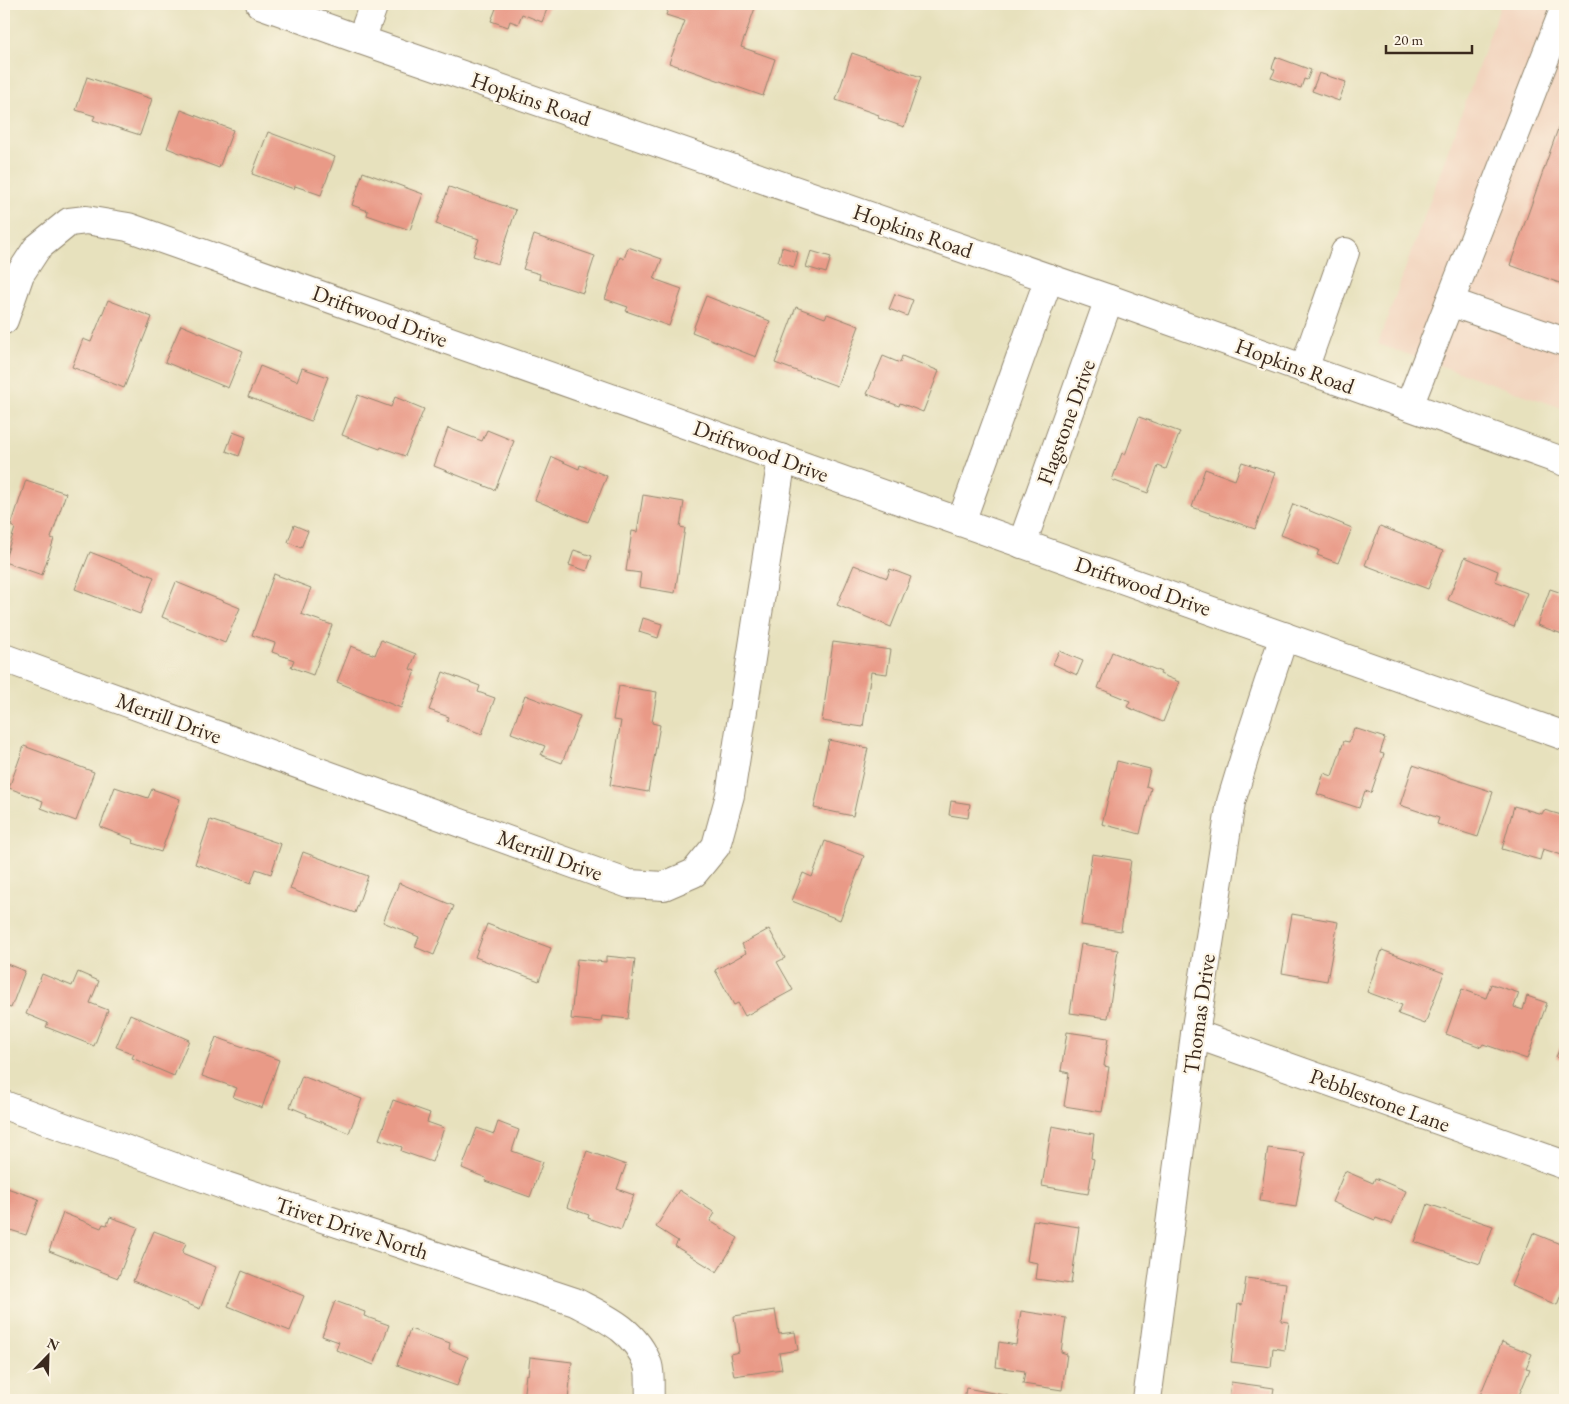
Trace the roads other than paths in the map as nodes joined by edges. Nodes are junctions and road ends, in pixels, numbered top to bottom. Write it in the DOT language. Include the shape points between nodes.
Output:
graph roads {
  1 [pos="260,4"];
  2 [pos="374,4"];
  3 [pos="1565,6"];
  4 [pos="361,40"];
  5 [pos="1346,252"];
  6 [pos="1049,278"];
  7 [pos="1109,299"];
  8 [pos="1450,302"];
  9 [pos="4,320"];
  10 [pos="1565,342"];
  11 [pos="1304,369"];
  12 [pos="1409,406"];
  13 [pos="782,458"];
  14 [pos="1565,462"];
  15 [pos="961,522"];
  16 [pos="1022,544"];
  17 [pos="1284,636"];
  18 [pos="4,658"];
  19 [pos="1565,736"];
  20 [pos="1195,1034"];
  21 [pos="4,1105"];
  22 [pos="1565,1165"];
  23 [pos="650,1400"];
  24 [pos="1147,1400"];
  1 -- 4 [label="street, Hopkins Road"];
  2 -- 4 [label="street"];
  3 -- 8 [label="street"];
  4 -- 6 [label="street, Hopkins Road"];
  5 -- 11 [label="street"];
  6 -- 7 [label="street, Hopkins Road"];
  6 -- 15 [label="street"];
  7 -- 11 [label="street, Hopkins Road"];
  7 -- 16 [label="street, Flagstone Drive"];
  8 -- 10 [label="street"];
  8 -- 12 [label="street"];
  9 -- 13 [label="street, Driftwood Drive" via="20,274 37,248 69,222 86,220 120,225"];
  11 -- 12 [label="street, Hopkins Road"];
  12 -- 14 [label="street, Hopkins Road"];
  13 -- 15 [label="street, Driftwood Drive"];
  13 -- 18 [label="street, Merrill Drive" via="730,796 716,846 694,873 664,886 629,884"];
  15 -- 16 [label="street, Driftwood Drive"];
  16 -- 17 [label="street, Driftwood Drive"];
  17 -- 19 [label="street, Driftwood Drive"];
  17 -- 20 [label="street, Thomas Drive" via="1231,802"];
  20 -- 22 [label="street, Pebblestone Lane"];
  20 -- 24 [label="street, Thomas Drive"];
  21 -- 23 [label="street, Trivet Drive North" via="226,1186 575,1302 620,1326 638,1345 648,1366"];
}
